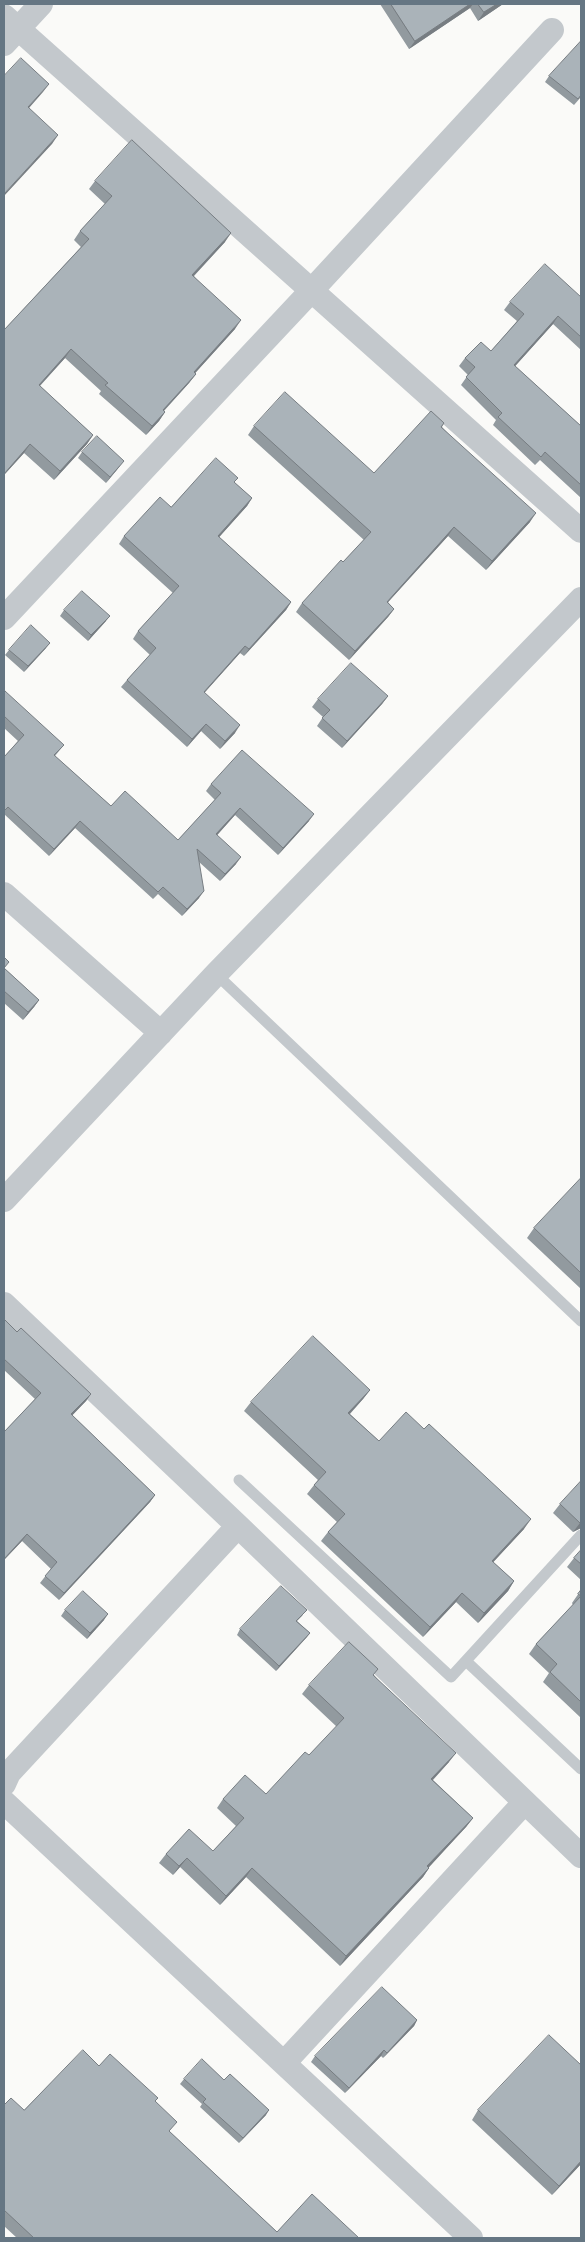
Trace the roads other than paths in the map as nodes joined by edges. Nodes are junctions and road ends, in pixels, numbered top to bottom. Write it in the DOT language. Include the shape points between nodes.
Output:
graph roads {
  1 [pos="41,4"];
  2 [pos="9,29"];
  3 [pos="552,30"];
  4 [pos="312,290"];
  5 [pos="581,531"];
  6 [pos="581,599"];
  7 [pos="4,618"];
  8 [pos="4,894"];
  9 [pos="216,974"];
  10 [pos="161,1033"];
  11 [pos="4,1200"];
  12 [pos="4,1304"];
  13 [pos="581,1321"];
  14 [pos="239,1480"];
  15 [pos="238,1526"];
  16 [pos="581,1536"];
  17 [pos="466,1661"];
  18 [pos="581,1769"];
  19 [pos="4,1784"];
  20 [pos="4,1802"];
  21 [pos="524,1803"];
  22 [pos="581,1856"];
  23 [pos="284,2063"];
  24 [pos="469,2238"];
  1 -- 2 [label="street"];
  2 -- 4 [label="street"];
  3 -- 4 [label="street"];
  4 -- 5 [label="street"];
  4 -- 7 [label="street"];
  6 -- 9 [label="street"];
  8 -- 10 [label="street"];
  9 -- 10 [label="street"];
  9 -- 13 [label="lane"];
  10 -- 11 [label="street"];
  12 -- 15 [label="street"];
  14 -- 17 [label="lane" via="452,1677"];
  15 -- 19 [label="street" via="16,1766"];
  15 -- 21 [label="street"];
  16 -- 17 [label="lane"];
  17 -- 18 [label="lane"];
  20 -- 23 [label="street"];
  21 -- 22 [label="street"];
  21 -- 23 [label="street"];
  23 -- 24 [label="street"];
}
